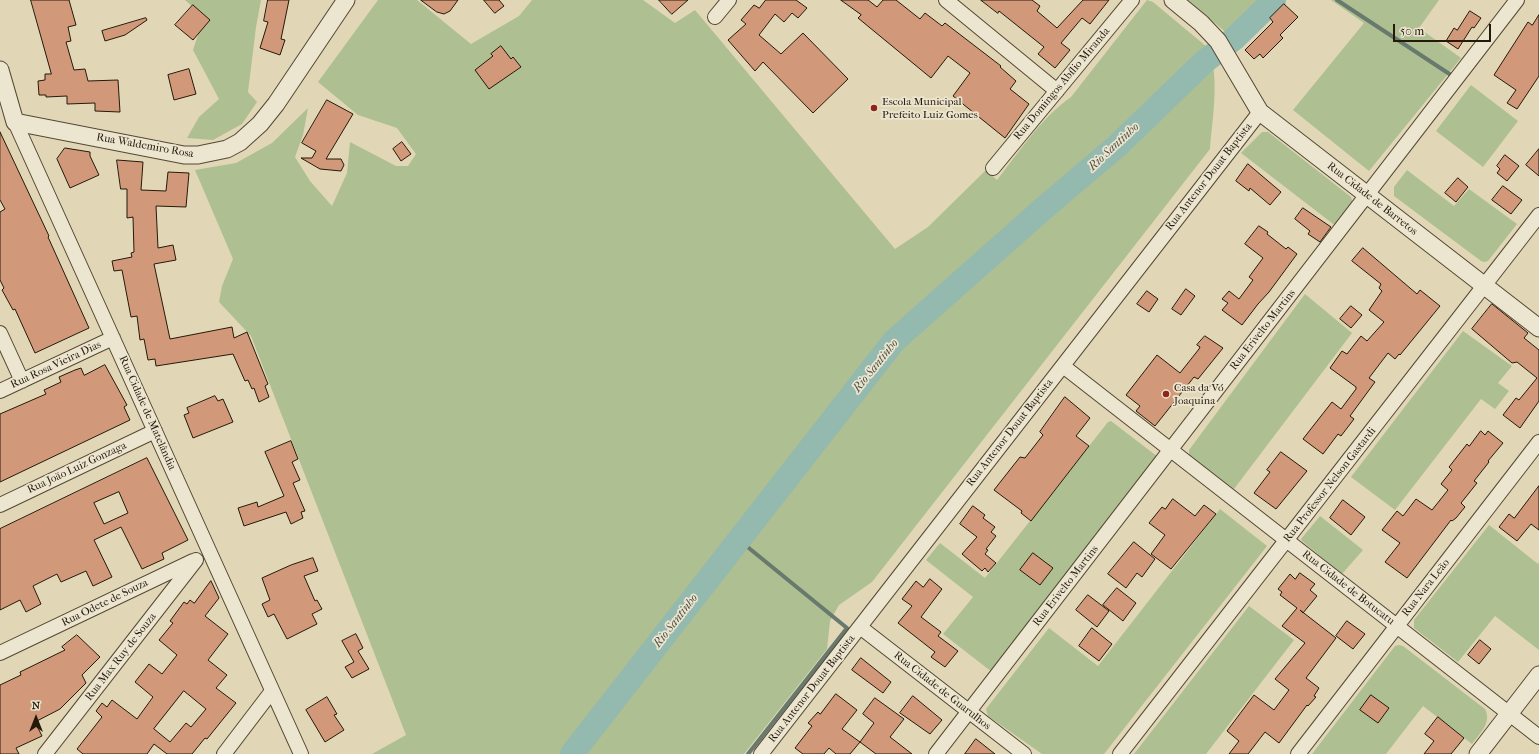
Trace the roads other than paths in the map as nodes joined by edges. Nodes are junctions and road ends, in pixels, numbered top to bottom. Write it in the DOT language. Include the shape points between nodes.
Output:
graph roads {
  1 [pos="346,0"];
  2 [pos="729,0"];
  3 [pos="946,0"];
  4 [pos="1132,0"];
  5 [pos="1172,0"];
  6 [pos="1518,0"];
  7 [pos="715,17"];
  8 [pos="0,70"];
  9 [pos="1057,91"];
  10 [pos="1260,112"];
  11 [pos="15,122"];
  12 [pos="993,168"];
  13 [pos="1367,195"];
  14 [pos="1539,215"];
  15 [pos="1484,286"];
  16 [pos="1539,328"];
  17 [pos="0,333"];
  18 [pos="112,338"];
  19 [pos="1063,366"];
  20 [pos="22,381"];
  21 [pos="0,391"];
  22 [pos="155,432"];
  23 [pos="1539,442"];
  24 [pos="1171,450"];
  25 [pos="0,505"];
  26 [pos="1286,540"];
  27 [pos="210,553"];
  28 [pos="196,560"];
  29 [pos="1397,626"];
  30 [pos="860,627"];
  31 [pos="0,653"];
  32 [pos="1539,675"];
  33 [pos="272,691"];
  34 [pos="969,712"];
  35 [pos="1509,714"];
  36 [pos="1539,737"];
  37 [pos="45,754"];
  38 [pos="224,754"];
  39 [pos="301,754"];
  40 [pos="761,754"];
  41 [pos="936,754"];
  42 [pos="1024,754"];
  43 [pos="1120,754"];
  44 [pos="1298,754"];
  45 [pos="1478,754"];
  1 -- 11 [label="street, Rua Waldemiro Rosa" via="276,104 260,124 240,142 227,149 184,155"];
  2 -- 7 [label="street"];
  3 -- 9 [label="street"];
  4 -- 9 [label="street, Rua Domingos Abílio Miranda"];
  5 -- 10 [label="street, Rua Cidade de Barretos" via="1222,46"];
  6 -- 13 [label="street, Rua Erivelto Martins"];
  8 -- 11 [label="street, Rua Cidade de Matelândia"];
  9 -- 12 [label="street, Rua Domingos Abílio Miranda"];
  10 -- 13 [label="street, Rua Cidade de Barretos"];
  10 -- 19 [label="street, Rua Antenor Douat Baptista"];
  11 -- 18 [label="street, Rua Cidade de Matelândia"];
  13 -- 15 [label="street, Rua Cidade de Barretos"];
  13 -- 24 [label="street, Rua Erivelto Martins"];
  14 -- 15 [label="street, Rua Professor Nelson Gastardi"];
  15 -- 16 [label="street, Rua Cidade de Barretos"];
  15 -- 26 [label="street, Rua Professor Nelson Gastardi"];
  17 -- 20 [label="street"];
  18 -- 20 [label="street, Rua Rosa Vieira Dias"];
  18 -- 22 [label="street, Rua Cidade de Matelândia"];
  19 -- 24 [label="street, Rua Cidade de Botucatu"];
  19 -- 30 [label="street, Rua Antenor Douat Baptista"];
  20 -- 21 [label="street, Rua Rosa Vieira Dias"];
  22 -- 25 [label="street, Rua João Luiz Gonzaga"];
  22 -- 27 [label="street, Rua Cidade de Matelândia"];
  23 -- 29 [label="street, Rua Nara Leão"];
  24 -- 26 [label="street, Rua Cidade de Botucatu"];
  24 -- 34 [label="street, Rua Erivelto Martins"];
  26 -- 29 [label="street, Rua Cidade de Botucatu"];
  26 -- 43 [label="street, Rua Professor Nelson Gastardi"];
  27 -- 28 [label="street, Rua Odete de Souza"];
  27 -- 33 [label="street, Rua Cidade de Matelândia"];
  28 -- 31 [label="street, Rua Odete de Souza"];
  28 -- 37 [label="street, Rua Max Ruy de Souza"];
  29 -- 35 [label="street, Rua Cidade de Botucatu"];
  29 -- 44 [label="street, Rua Nara Leão"];
  30 -- 34 [label="street, Rua Cidade de Guarulhos"];
  30 -- 40 [label="street, Rua Antenor Douat Baptista"];
  32 -- 35 [label="street"];
  33 -- 38 [label="street"];
  33 -- 39 [label="street, Rua Cidade de Matelândia"];
  34 -- 41 [label="street, Rua Erivelto Martins"];
  34 -- 42 [label="street, Rua Cidade de Guarulhos"];
  35 -- 36 [label="street, Rua Cidade de Botucatu"];
  35 -- 45 [label="street"];
}
